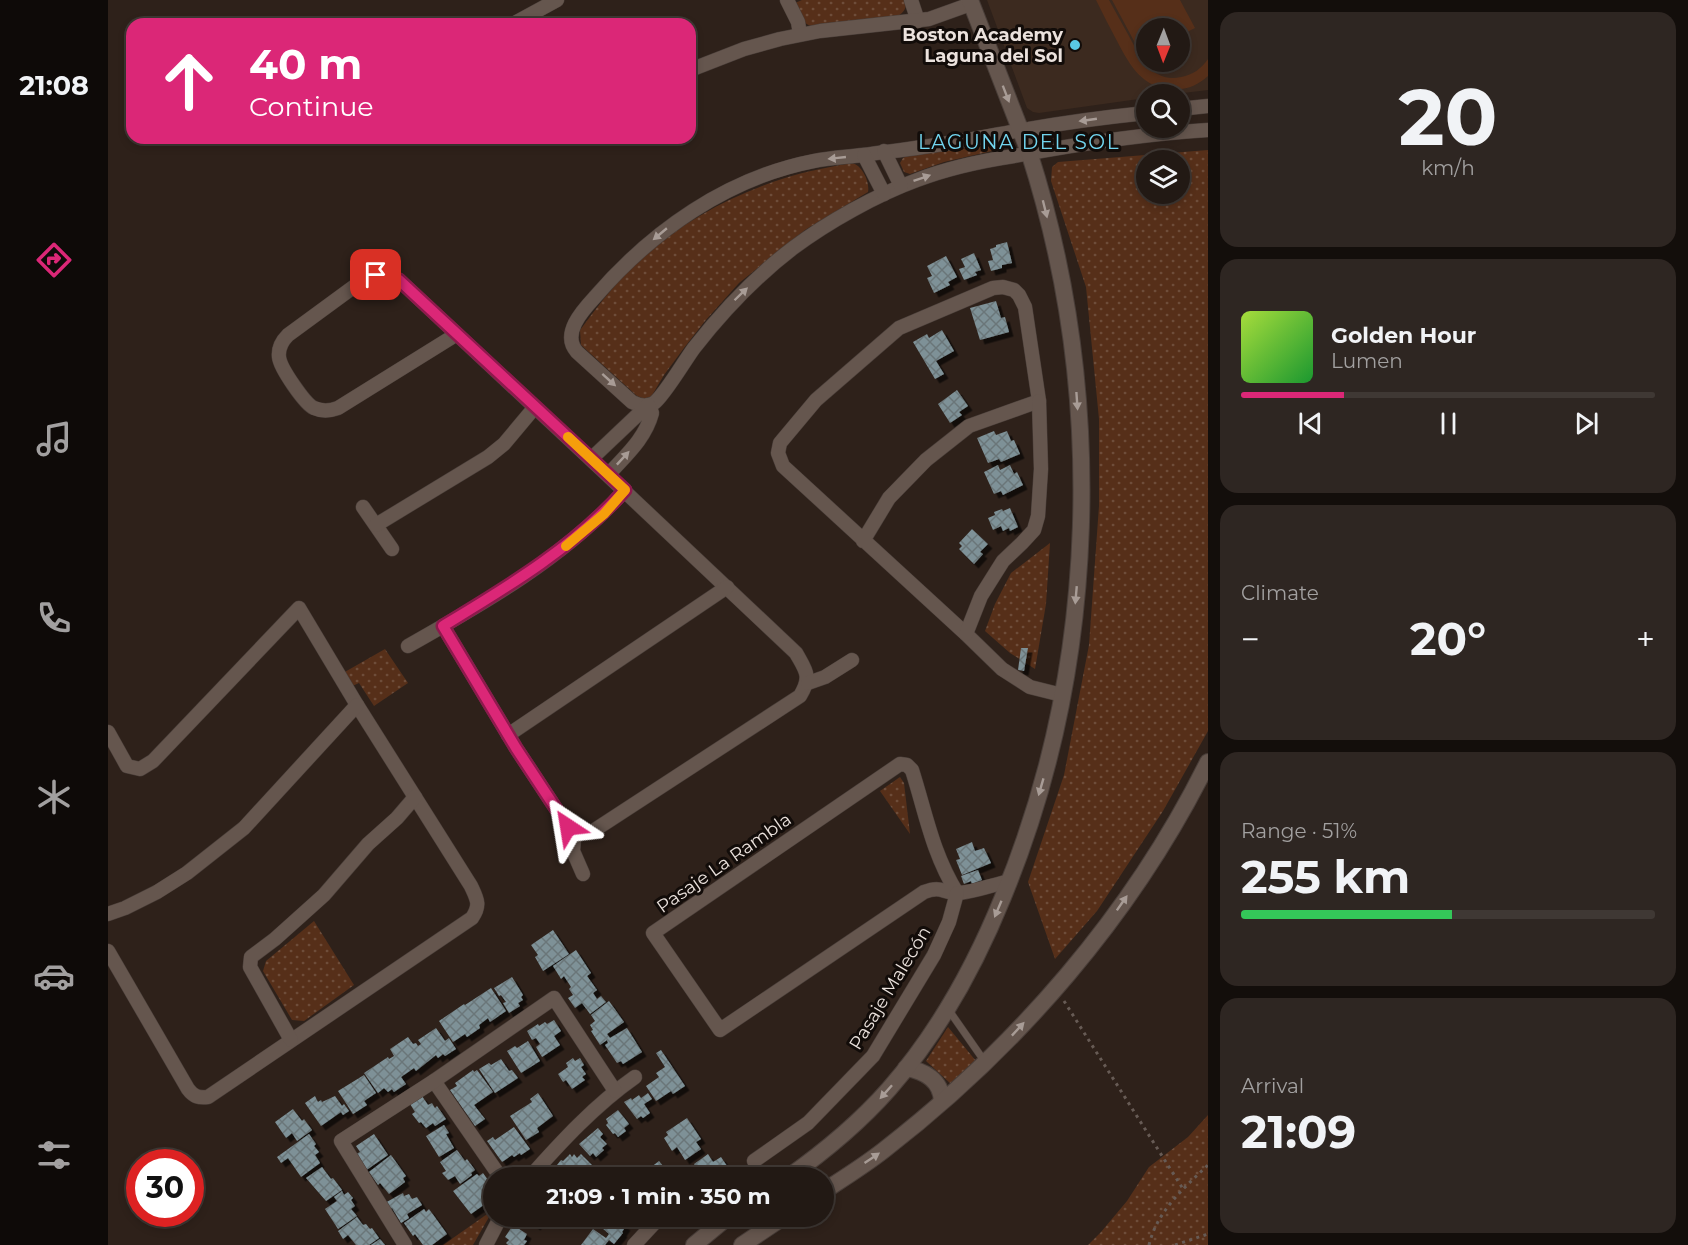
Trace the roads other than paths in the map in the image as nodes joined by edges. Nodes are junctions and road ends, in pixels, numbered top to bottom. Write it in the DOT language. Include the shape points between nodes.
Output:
graph roads {
  1 [pos="557,0"];
  2 [pos="787,0"];
  3 [pos="911,0"];
  4 [pos="970,2"];
  5 [pos="524,18"];
  6 [pos="918,21"];
  7 [pos="800,34"];
  8 [pos="696,68"];
  9 [pos="1208,105"];
  10 [pos="1190,107"];
  11 [pos="1136,114"];
  12 [pos="1020,130"];
  13 [pos="1208,130"];
  14 [pos="884,152"];
  15 [pos="1029,152"];
  16 [pos="864,155"];
  17 [pos="901,186"];
  18 [pos="884,194"];
  19 [pos="457,334"];
  20 [pos="1039,401"];
  21 [pos="648,405"];
  22 [pos="535,407"];
  23 [pos="591,459"];
  24 [pos="608,474"];
  25 [pos="625,490"];
  26 [pos="363,507"];
  27 [pos="375,525"];
  28 [pos="863,541"];
  29 [pos="392,549"];
  30 [pos="727,587"];
  31 [pos="443,626"];
  32 [pos="966,634"];
  33 [pos="408,646"];
  34 [pos="852,660"];
  35 [pos="808,683"];
  36 [pos="1062,695"];
  37 [pos="357,705"];
  38 [pos="108,732"];
  39 [pos="508,735"];
  40 [pos="1208,762"];
  41 [pos="415,797"];
  42 [pos="580,833"];
  43 [pos="583,874"];
  44 [pos="1010,881"];
  45 [pos="957,893"];
  46 [pos="108,914"];
  47 [pos="108,951"];
  48 [pos="948,1009"];
  49 [pos="291,1040"];
  50 [pos="986,1062"];
  51 [pos="906,1068"];
  52 [pos="634,1077"];
  53 [pos="434,1081"];
  54 [pos="615,1091"];
  55 [pos="942,1101"];
  56 [pos="754,1161"];
  57 [pos="493,1167"];
  58 [pos="539,1167"];
  59 [pos="803,1167"];
  60 [pos="834,1184"];
  61 [pos="495,1227"];
  62 [pos="651,1227"];
  63 [pos="716,1227"];
  64 [pos="769,1227"];
  65 [pos="405,1245"];
  66 [pos="486,1245"];
  67 [pos="634,1245"];
  68 [pos="694,1245"];
  69 [pos="742,1245"];
  1 -- 5 [label="street"];
  2 -- 7 [label="street"];
  3 -- 6 [label="street"];
  4 -- 6 [label="street" via="935,18"];
  4 -- 12 [label="street, one-way"];
  6 -- 7 [label="street"];
  7 -- 8 [label="street"];
  9 -- 10 [label="street"];
  11 -- 12 [label="street, one-way"];
  12 -- 14 [label="street"];
  12 -- 15 [label="street"];
  13 -- 15 [label="street"];
  14 -- 16 [label="street"];
  14 -- 17 [label="street"];
  17 -- 15 [label="street, one-way" via="947,170"];
  15 -- 36 [label="street, one-way" via="1062,286 1078,405 1079,551"];
  16 -- 18 [label="street"];
  16 -- 21 [label="street, one-way" via="792,167 714,198 678,219 619,270 592,300 573,328 574,348 632,402"];
  17 -- 18 [label="street"];
  21 -- 18 [label="street, one-way" via="658,399 710,328 755,280 794,248"];
  19 -- 19 [label="street" via="399,280 376,275 363,280 288,335 281,344 279,357 308,404 331,410"];
  19 -- 22 [label="street"];
  20 -- 28 [label="street" via="969,426 926,460 890,498"];
  20 -- 28 [label="street" via="1025,307 1019,295 1009,288 993,288 899,328 816,400 780,443 778,453 783,466"];
  20 -- 32 [label="street" via="1041,469 1034,530 1003,561 981,596"];
  21 -- 23 [label="street"];
  24 -- 21 [label="street, one-way" via="645,434 652,413"];
  22 -- 23 [label="street"];
  22 -- 27 [label="street" via="497,450"];
  23 -- 24 [label="street"];
  24 -- 25 [label="street"];
  25 -- 30 [label="street"];
  25 -- 31 [label="street" via="604,514 535,569"];
  26 -- 27 [label="street"];
  27 -- 29 [label="street"];
  28 -- 32 [label="street"];
  30 -- 35 [label="street" via="796,653"];
  30 -- 39 [label="street"];
  31 -- 33 [label="street"];
  31 -- 39 [label="street"];
  32 -- 36 [label="street" via="1002,669 1030,687"];
  34 -- 35 [label="street"];
  35 -- 42 [label="street" via="800,696 590,833"];
  36 -- 44 [label="street, one-way" via="1046,769"];
  37 -- 38 [label="street" via="299,609 153,761 140,769 128,766"];
  37 -- 41 [label="street"];
  37 -- 46 [label="street" via="244,828 187,873"];
  39 -- 42 [label="street" via="568,827"];
  50 -- 40 [label="street, one-way" via="1063,979 1116,910 1167,835"];
  41 -- 49 [label="street" via="324,896 251,957 250,968"];
  41 -- 49 [label="street" via="471,886 477,911"];
  42 -- 43 [label="street" via="574,839 573,851"];
  44 -- 45 [label="street"];
  44 -- 48 [label="street, one-way"];
  45 -- 45 [label="street, Pasaje La Rambla" via="936,850 912,770 907,765 896,766 653,933 720,1030 924,892 942,889"];
  45 -- 56 [label="street, Pasaje Malecón" via="950,922 934,956 873,1056 808,1123"];
  47 -- 49 [label="street" via="192,1095 208,1097"];
  48 -- 50 [label="lane"];
  48 -- 51 [label="street"];
  50 -- 55 [label="street"];
  51 -- 55 [label="street" via="933,1079"];
  51 -- 59 [label="street, one-way" via="857,1122"];
  52 -- 54 [label="street"];
  53 -- 54 [label="street" via="554,998"];
  53 -- 57 [label="street"];
  53 -- 65 [label="street" via="341,1141"];
  54 -- 58 [label="street"];
  60 -- 55 [label="street, one-way" via="883,1151"];
  61 -- 66 [label="street"];
  62 -- 67 [label="street"];
  63 -- 68 [label="street"];
  64 -- 69 [label="street"];
}
